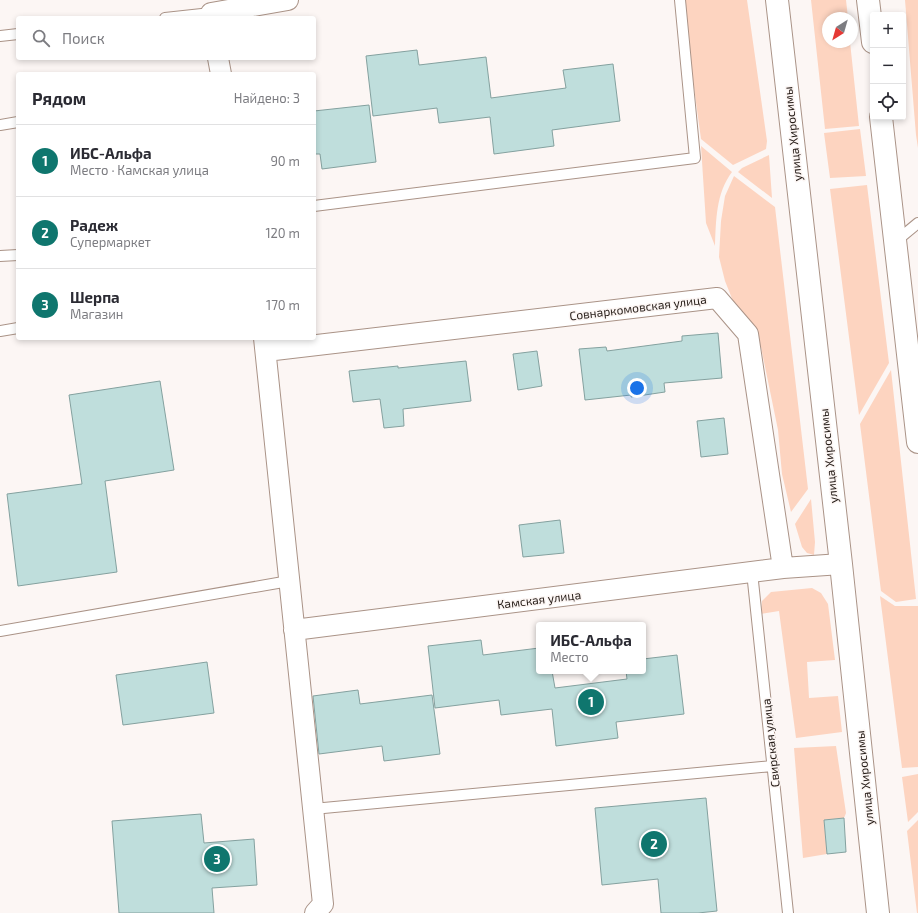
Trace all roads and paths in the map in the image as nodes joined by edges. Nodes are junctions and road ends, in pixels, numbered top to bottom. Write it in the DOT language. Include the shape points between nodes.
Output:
graph roads {
  1 [pos="288,0"];
  2 [pos="680,0"];
  3 [pos="777,0"];
  4 [pos="868,0"];
  5 [pos="211,10"];
  6 [pos="176,16"];
  7 [pos="870,17"];
  8 [pos="16,34"];
  9 [pos="0,36"];
  10 [pos="218,60"];
  11 [pos="221,72"];
  12 [pos="881,120"];
  13 [pos="16,122"];
  14 [pos="0,125"];
  15 [pos="316,206"];
  16 [pos="918,223"];
  17 [pos="895,243"];
  18 [pos="16,255"];
  19 [pos="0,256"];
  20 [pos="16,328"];
  21 [pos="0,331"];
  22 [pos="313,340"];
  23 [pos="316,340"];
  24 [pos="265,345"];
  25 [pos="918,442"];
  26 [pos="841,564"];
  27 [pos="783,568"];
  28 [pos="752,572"];
  29 [pos="289,581"];
  30 [pos="294,630"];
  31 [pos="0,631"];
  32 [pos="772,766"];
  33 [pos="313,809"];
  34 [pos="315,913"];
  35 [pos="788,913"];
  36 [pos="878,913"];
  1 -- 5 [label="street"];
  2 -- 15 [label="lane" via="695,158"];
  3 -- 26 [label="main road, улица Хиросимы"];
  4 -- 7 [label="main road"];
  5 -- 6 [label="lane"];
  8 -- 9 [label="lane"];
  10 -- 11 [label="street"];
  12 -- 17 [label="main road"];
  13 -- 14 [label="lane"];
  16 -- 17 [label="lane"];
  17 -- 25 [label="main road"];
  18 -- 19 [label="lane"];
  20 -- 21 [label="lane"];
  22 -- 24 [label="street, Совнаркомовская улица"];
  23 -- 27 [label="street, Совнаркомовская улица" via="717,298 748,334"];
  24 -- 29 [label="street"];
  26 -- 27 [label="street"];
  26 -- 36 [label="main road, улица Хиросимы"];
  27 -- 28 [label="street, Камская улица"];
  28 -- 30 [label="street, Камская улица"];
  28 -- 32 [label="lane, Свирская улица"];
  29 -- 30 [label="street"];
  29 -- 31 [label="lane"];
  30 -- 33 [label="street"];
  32 -- 33 [label="lane"];
  32 -- 35 [label="lane, Свирская улица"];
  33 -- 34 [label="street" via="323,904"];
}
